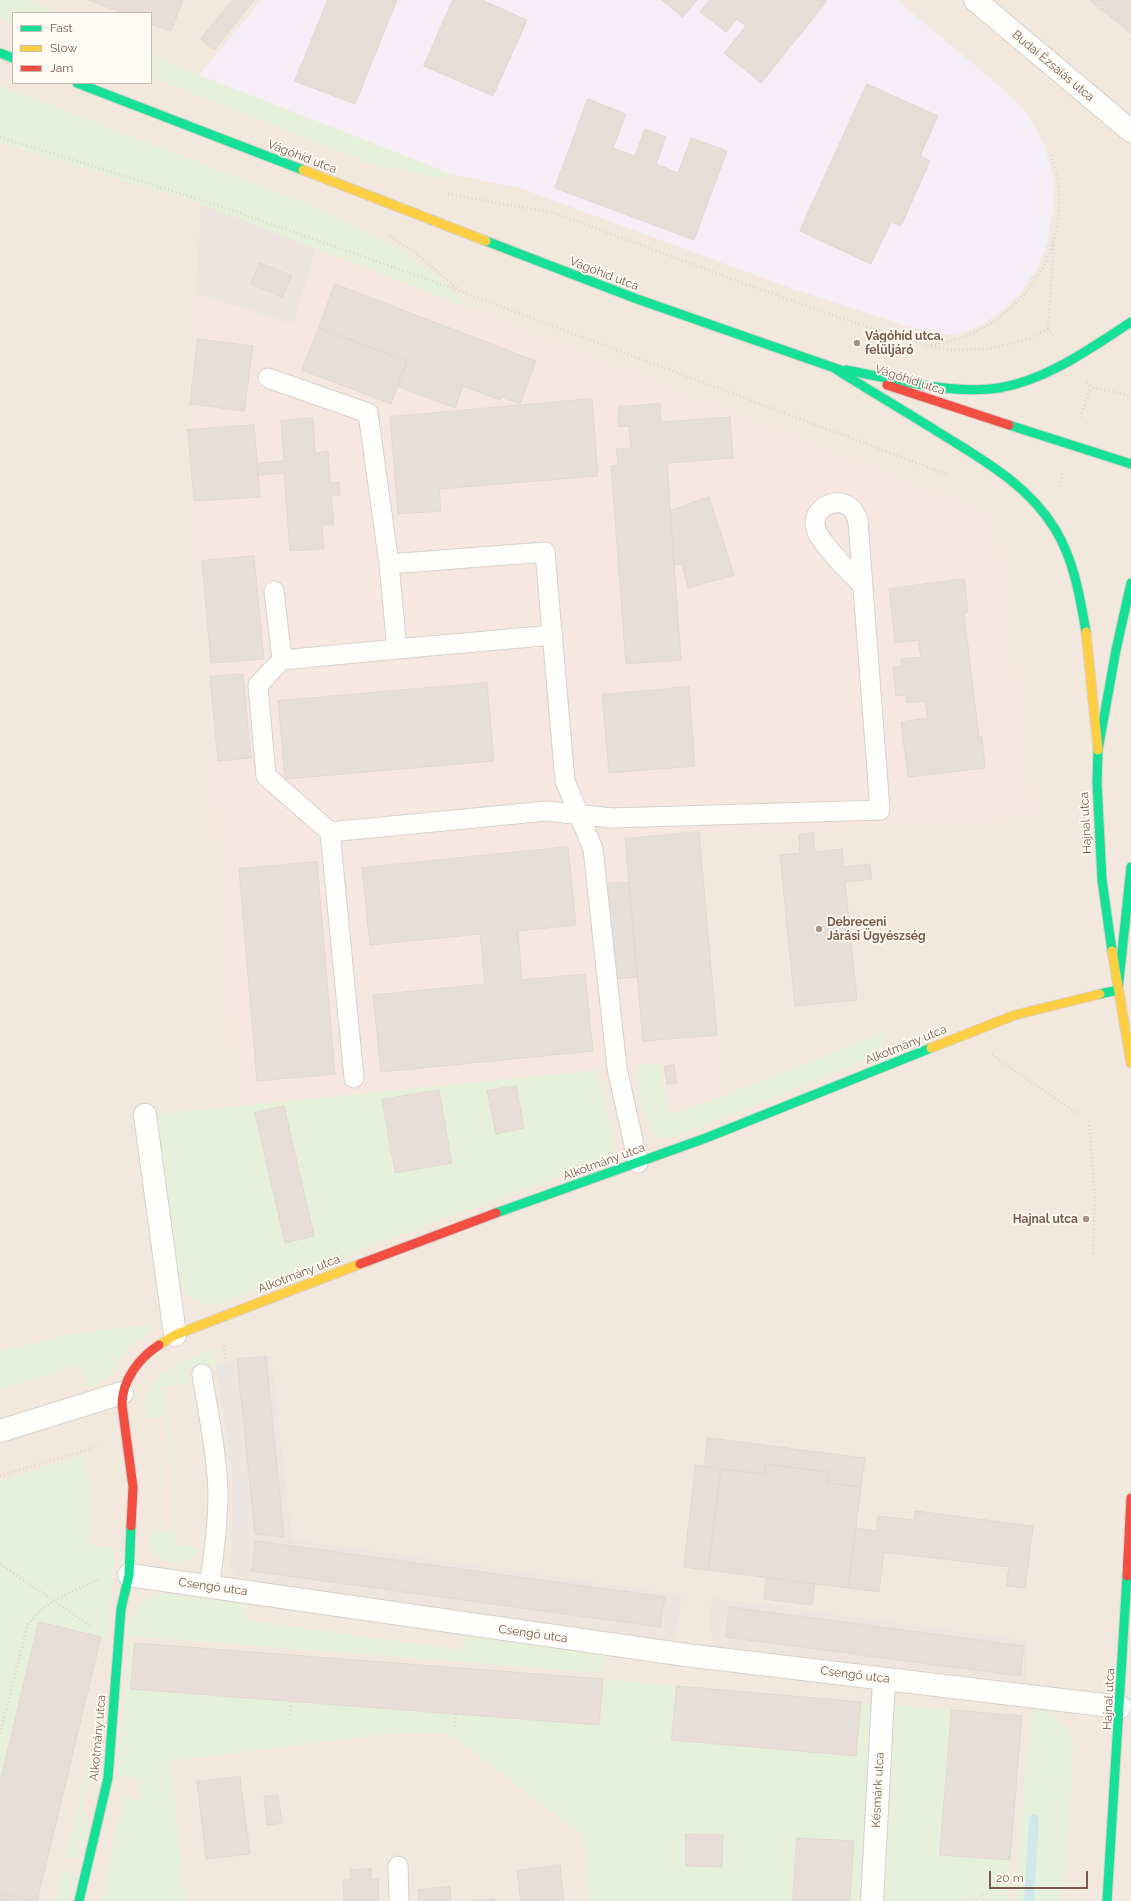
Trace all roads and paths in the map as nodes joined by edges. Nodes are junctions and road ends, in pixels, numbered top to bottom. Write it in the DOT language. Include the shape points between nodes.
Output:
graph roads {
  1 [pos="975,0"];
  2 [pos="0,53"];
  3 [pos="12,58"];
  4 [pos="80,84"];
  5 [pos="1131,131"];
  6 [pos="0,137"];
  7 [pos="1051,153"];
  8 [pos="555,213"];
  9 [pos="385,233"];
  10 [pos="1055,237"];
  11 [pos="460,291"];
  12 [pos="1131,322"];
  13 [pos="928,346"];
  14 [pos="834,368"];
  15 [pos="268,378"];
  16 [pos="1131,396"];
  17 [pos="1081,413"];
  18 [pos="1131,464"];
  19 [pos="954,476"];
  20 [pos="390,564"];
  21 [pos="1131,583"];
  22 [pos="863,586"];
  23 [pos="274,591"];
  24 [pos="552,635"];
  25 [pos="397,649"];
  26 [pos="282,660"];
  27 [pos="1098,750"];
  28 [pos="579,815"];
  29 [pos="330,832"];
  30 [pos="1131,866"];
  31 [pos="1118,990"];
  32 [pos="991,1055"];
  33 [pos="1131,1063"];
  34 [pos="354,1078"];
  35 [pos="1078,1114"];
  36 [pos="145,1115"];
  37 [pos="1089,1121"];
  38 [pos="638,1163"];
  39 [pos="1093,1256"];
  40 [pos="175,1335"];
  41 [pos="202,1374"];
  42 [pos="122,1393"];
  43 [pos="0,1431"];
  44 [pos="101,1444"];
  45 [pos="0,1476"];
  46 [pos="1131,1498"];
  47 [pos="0,1564"];
  48 [pos="129,1576"];
  49 [pos="209,1587"];
  50 [pos="54,1602"];
  51 [pos="118,1638"];
  52 [pos="884,1679"];
  53 [pos="291,1701"];
  54 [pos="1120,1707"];
  55 [pos="456,1714"];
  56 [pos="290,1715"];
  57 [pos="455,1727"];
  58 [pos="0,1733"];
  59 [pos="398,1866"];
  60 [pos="1013,1874"];
  61 [pos="79,1901"];
  62 [pos="399,1901"];
  63 [pos="872,1901"];
  64 [pos="973,1901"];
  65 [pos="1107,1901"];
  1 -- 5 [label="street, Budai Ézsaiás utca"];
  2 -- 3 [label="main road"];
  4 -- 14 [label="main road, Vágóhíd utca" via="630,296"];
  6 -- 11 [label="path" via="217,206"];
  7 -- 10 [label="path" via="1059,189"];
  8 -- 13 [label="path" via="772,294"];
  9 -- 11 [label="path" via="418,255"];
  10 -- 13 [label="path" via="1038,276 1022,299 1000,319 972,334"];
  10 -- 13 [label="path" via="1048,329 1028,339 990,349 951,350"];
  11 -- 19 [label="path"];
  12 -- 14 [label="main road" via="1104,340 1043,373 999,388 928,385"];
  14 -- 18 [label="main road, Vágóhíd utca"];
  14 -- 27 [label="main road" via="992,465 1022,489 1055,529 1072,568 1079,592 1090,661"];
  15 -- 20 [label="lane" via="368,413"];
  16 -- 17 [label="path" via="1091,387"];
  20 -- 24 [label="lane" via="545,552"];
  20 -- 25 [label="lane"];
  21 -- 27 [label="main road, Hajnal utca"];
  22 -- 28 [label="lane" via="880,810 612,818"];
  23 -- 26 [label="lane"];
  24 -- 25 [label="lane"];
  24 -- 28 [label="lane" via="565,781"];
  25 -- 26 [label="lane"];
  26 -- 29 [label="lane" via="258,685 266,776"];
  27 -- 31 [label="main road, Hajnal utca" via="1097,816 1102,880"];
  28 -- 29 [label="lane" via="546,811"];
  28 -- 38 [label="lane" via="592,849 617,1068"];
  29 -- 34 [label="lane"];
  30 -- 31 [label="main road"];
  31 -- 33 [label="main road, Hajnal utca"];
  31 -- 38 [label="main road, Alkotmány utca" via="1015,1015"];
  32 -- 35 [label="path"];
  36 -- 40 [label="street"];
  37 -- 39 [label="path" via="1095,1198"];
  38 -- 40 [label="main road, Alkotmány utca" via="407,1246"];
  40 -- 42 [label="main road, Alkotmány utca" via="141,1360 129,1376"];
  41 -- 49 [label="lane" via="217,1468 218,1491 216,1537"];
  42 -- 43 [label="street"];
  42 -- 48 [label="main road" via="133,1488"];
  44 -- 45 [label="path"];
  46 -- 54 [label="main road, Hajnal utca"];
  47 -- 50 [label="path"];
  48 -- 49 [label="street, Csengő utca"];
  48 -- 50 [label="path" via="104,1577"];
  48 -- 51 [label="main road, Alkotmány utca" via="121,1609"];
  49 -- 52 [label="street, Csengő utca" via="678,1654"];
  50 -- 51 [label="path" via="105,1636"];
  50 -- 58 [label="path" via="34,1616 28,1624"];
  51 -- 61 [label="main road, Alkotmány utca" via="108,1778"];
  52 -- 54 [label="street, Csengő utca"];
  52 -- 63 [label="street, Késmárk utca"];
  53 -- 56 [label="path"];
  54 -- 65 [label="main road, Hajnal utca"];
  55 -- 57 [label="path"];
  59 -- 62 [label="lane"];
  60 -- 64 [label="path"];
}
